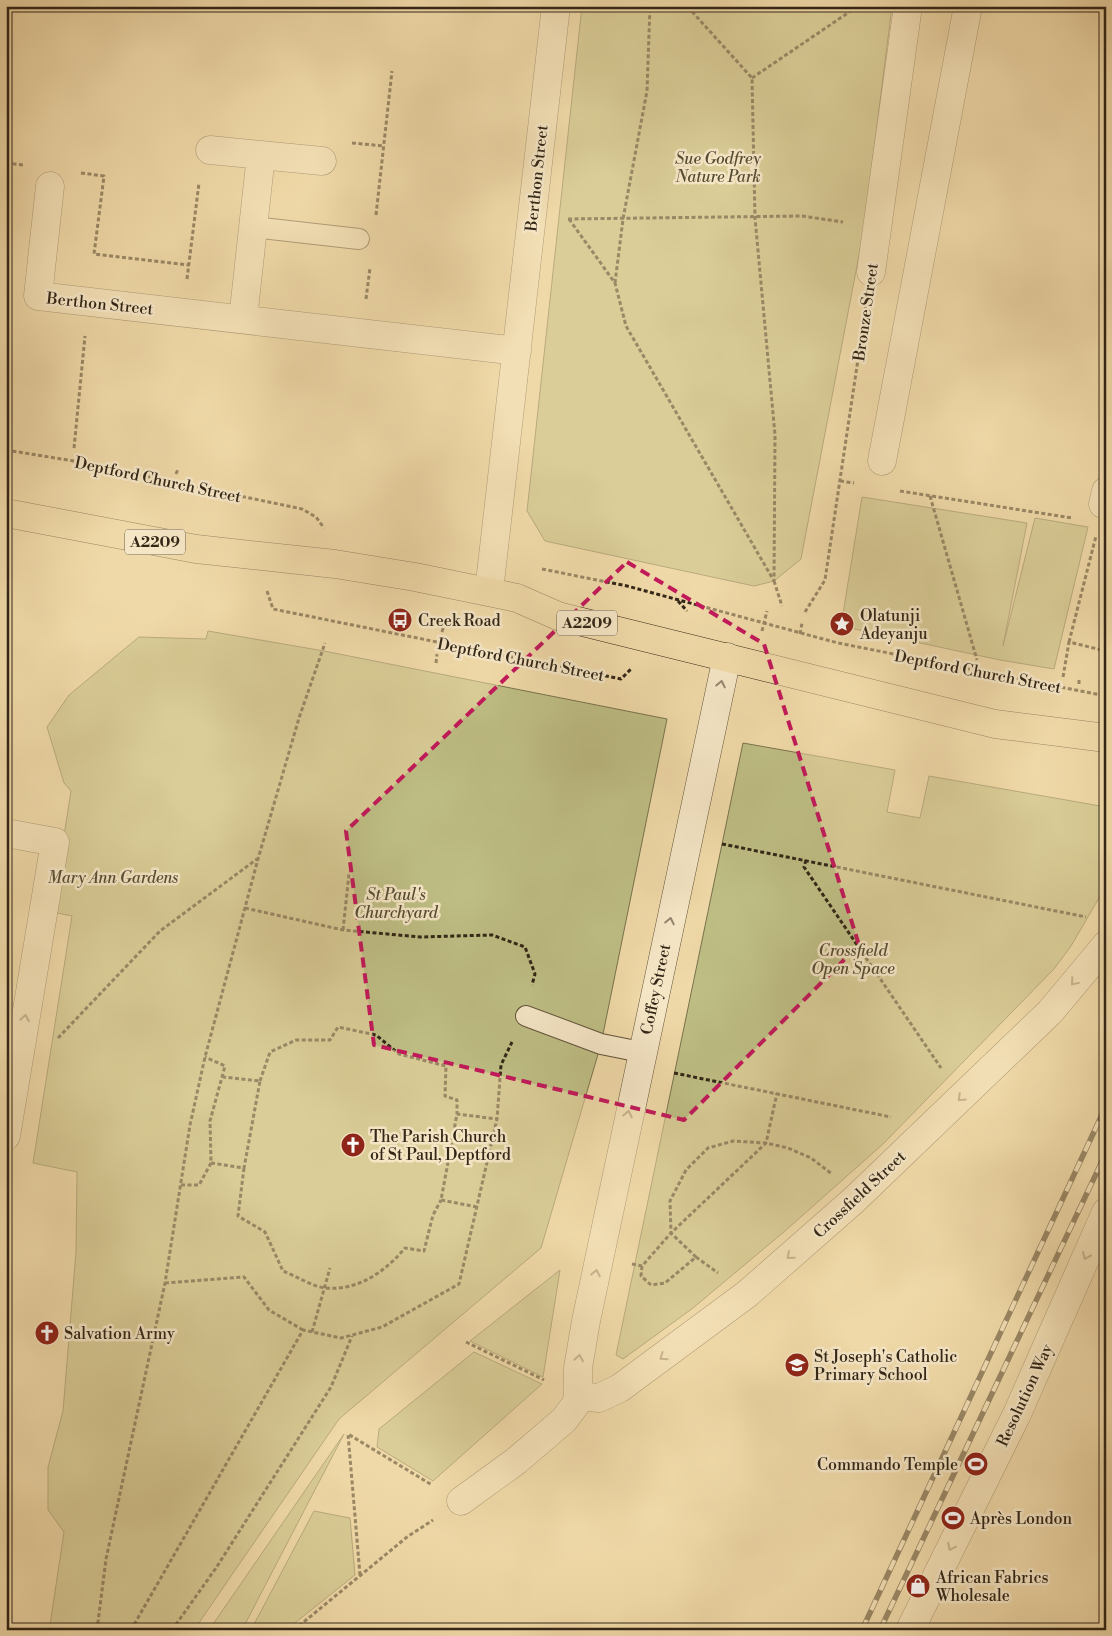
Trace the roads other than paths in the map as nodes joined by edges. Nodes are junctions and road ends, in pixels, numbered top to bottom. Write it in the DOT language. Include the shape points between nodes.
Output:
graph roads {
  1 [pos="556,6"];
  2 [pos="908,6"];
  3 [pos="968,6"];
  4 [pos="210,150"];
  5 [pos="261,155"];
  6 [pos="322,161"];
  7 [pos="50,186"];
  8 [pos="253,227"];
  9 [pos="359,240"];
  10 [pos="871,272"];
  11 [pos="243,319"];
  12 [pos="517,351"];
  13 [pos="882,461"];
  14 [pos="7,511"];
  15 [pos="489,591"];
  16 [pos="726,657"];
  17 [pos="1106,738"];
  18 [pos="6,833"];
  19 [pos="1106,945"];
  20 [pos="526,1016"];
  21 [pos="641,1052"];
  22 [pos="6,1136"];
  23 [pos="1106,1212"];
  24 [pos="578,1396"];
  25 [pos="461,1501"];
  26 [pos="910,1630"];
  1 -- 12 [label="street, Berthon Street"];
  2 -- 10 [label="street, Bronze Street"];
  3 -- 13 [label="street"];
  4 -- 5 [label="street"];
  5 -- 6 [label="street"];
  5 -- 8 [label="street"];
  7 -- 11 [label="street, Berthon Street" via="38,296"];
  8 -- 9 [label="lane"];
  8 -- 11 [label="street"];
  11 -- 12 [label="street, Berthon Street"];
  12 -- 15 [label="street, Berthon Street"];
  14 -- 15 [label="main road, A2209" via="154,542 254,557 335,564"];
  15 -- 16 [label="main road, A2209" via="517,598 558,616"];
  16 -- 17 [label="main road" via="995,724"];
  21 -- 16 [label="street, Coffey Street, one-way"];
  22 -- 18 [label="street, one-way" via="55,842"];
  19 -- 24 [label="street, Crossfield Street, one-way" via="1050,1012 861,1194 747,1294 620,1388 599,1398"];
  20 -- 21 [label="lane" via="601,1044"];
  24 -- 21 [label="street, Coffey Street, one-way" via="578,1368 586,1321"];
  23 -- 26 [label="street, Resolution Way, one-way" via="1016,1414"];
  24 -- 25 [label="street" via="564,1420 516,1461"];
}
